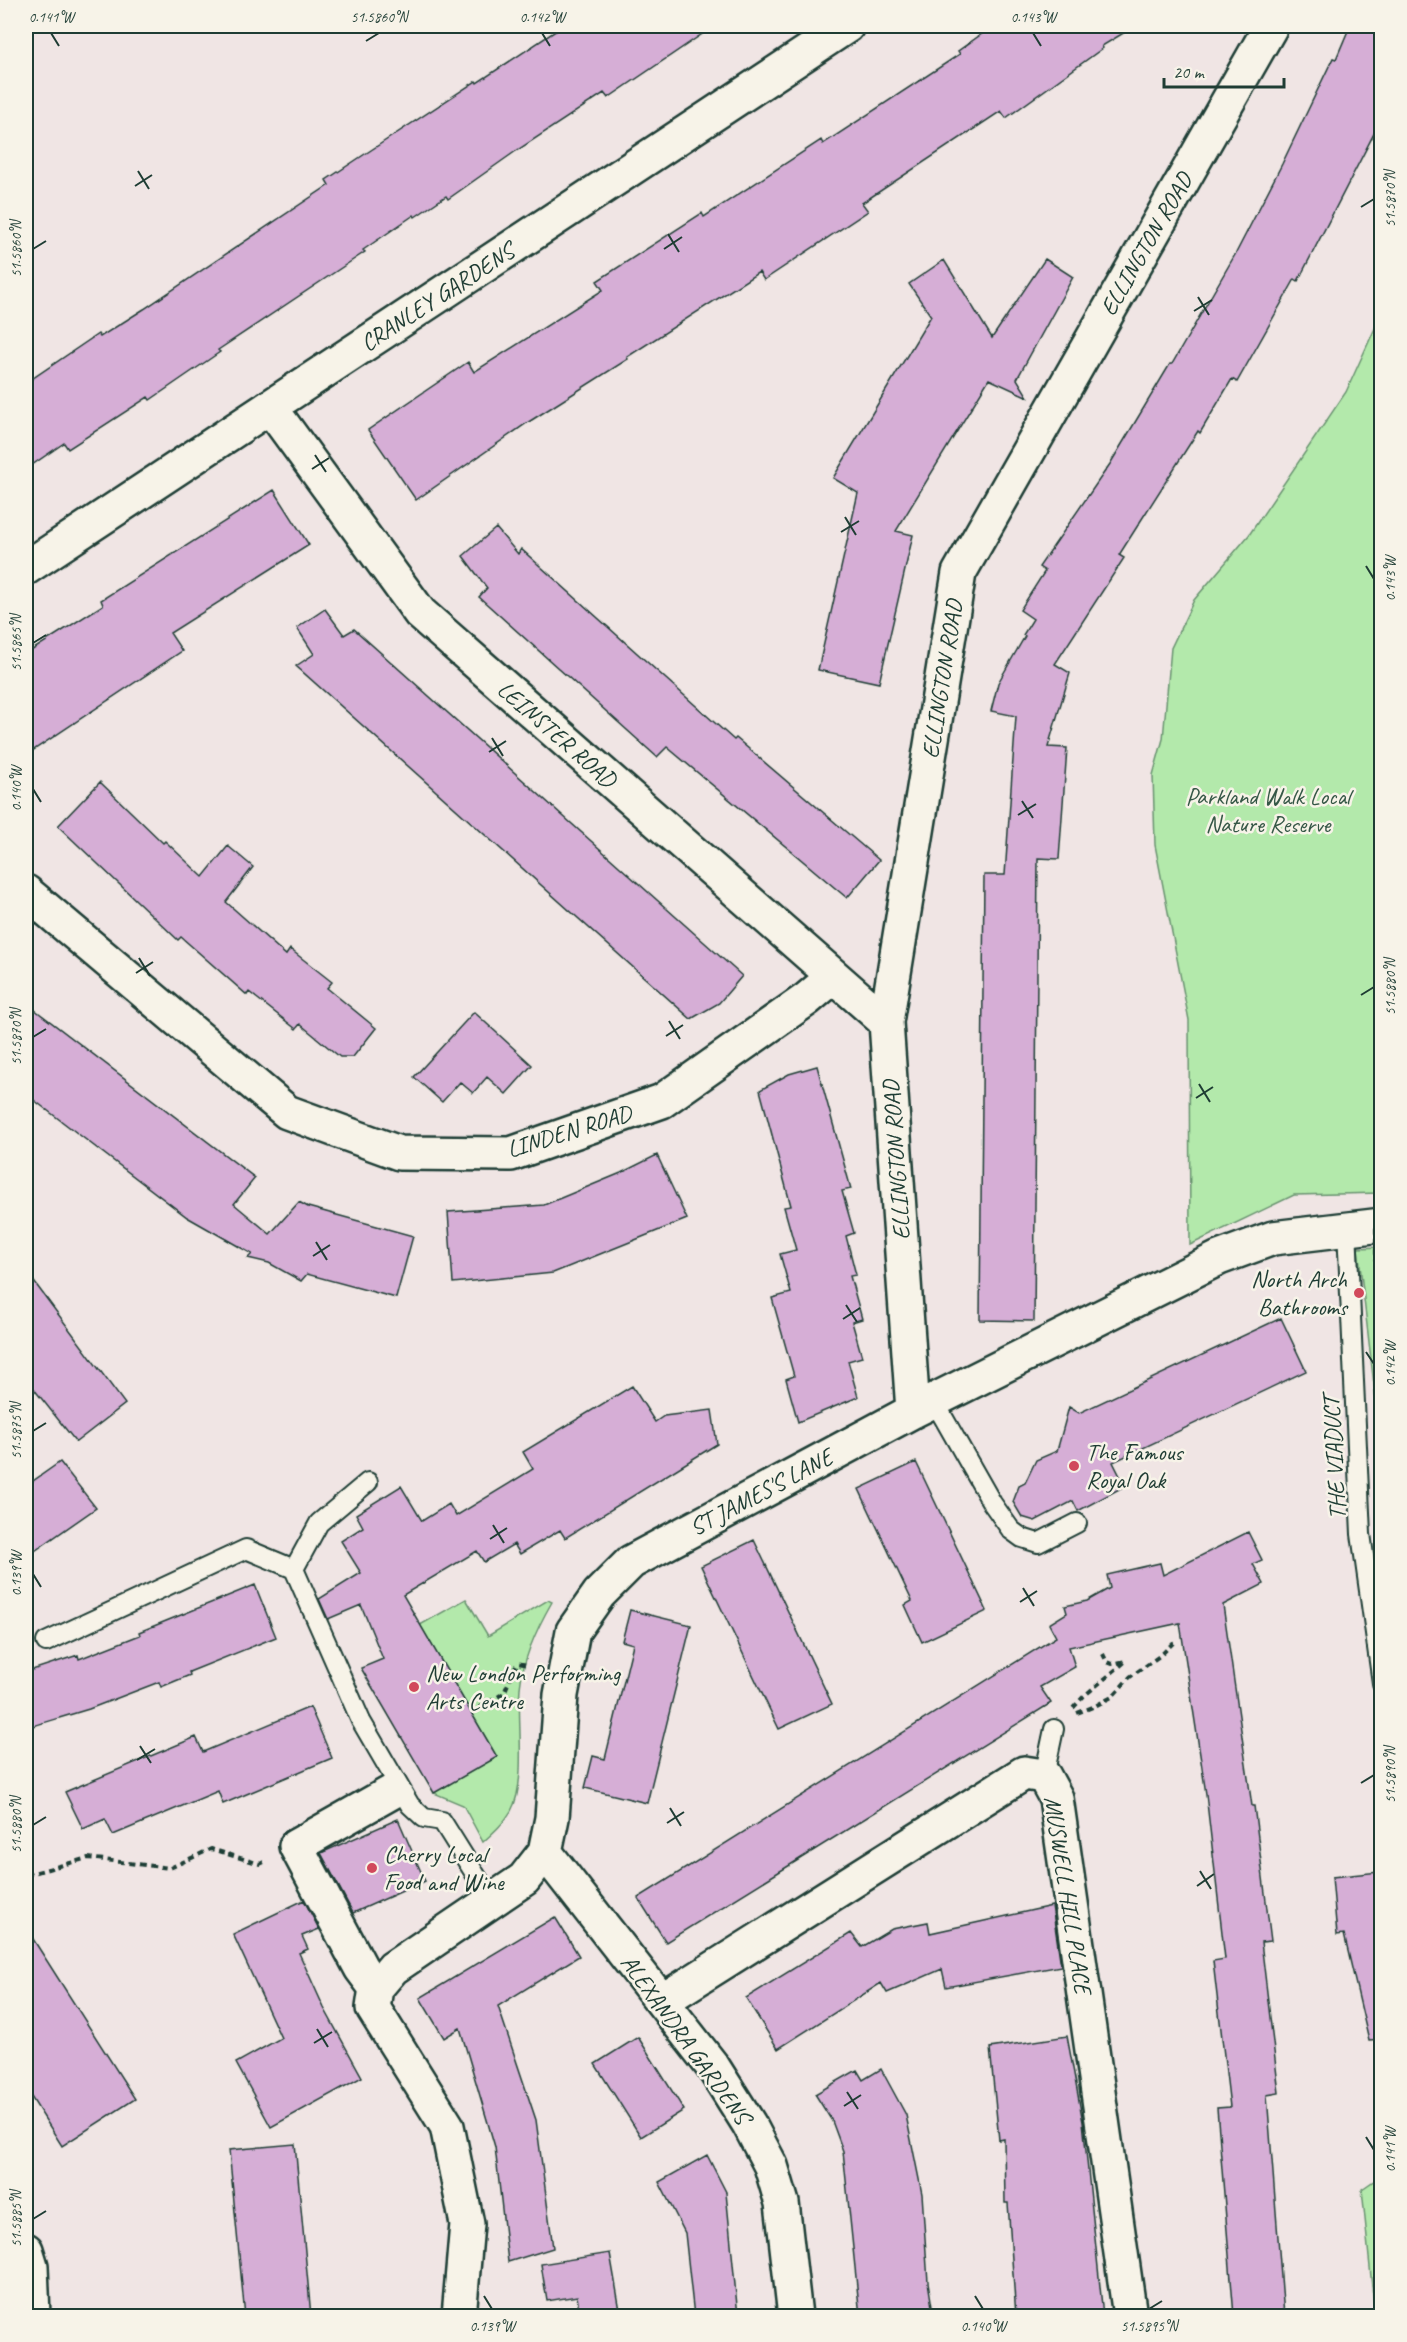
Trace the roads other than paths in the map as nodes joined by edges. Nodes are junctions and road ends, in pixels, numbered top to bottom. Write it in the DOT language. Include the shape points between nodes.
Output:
graph roads {
  1 [pos="847,26"];
  2 [pos="1271,26"];
  3 [pos="270,407"];
  4 [pos="26,568"];
  5 [pos="26,892"];
  6 [pos="833,976"];
  7 [pos="886,1022"];
  8 [pos="1382,1225"];
  9 [pos="1347,1229"];
  10 [pos="923,1406"];
  11 [pos="368,1482"];
  12 [pos="1077,1523"];
  13 [pos="294,1569"];
  14 [pos="46,1642"];
  15 [pos="1382,1683"];
  16 [pos="1054,1729"];
  17 [pos="1044,1776"];
  18 [pos="390,1793"];
  19 [pos="545,1852"];
  20 [pos="492,1901"];
  21 [pos="376,1988"];
  22 [pos="662,2001"];
  23 [pos="26,2250"];
  24 [pos="33,2316"];
  25 [pos="459,2316"];
  26 [pos="795,2316"];
  27 [pos="1130,2316"];
  1 -- 3 [label="street, CRANLEY GARDENS"];
  2 -- 7 [label="street, ELLINGTON ROAD" via="959,573"];
  3 -- 4 [label="street, CRANLEY GARDENS"];
  3 -- 6 [label="street, LEINSTER ROAD" via="420,613"];
  5 -- 6 [label="street, LINDEN ROAD" via="287,1112 399,1153 511,1154 662,1101 807,999"];
  6 -- 7 [label="street, LEINSTER ROAD"];
  7 -- 10 [label="street, ELLINGTON ROAD"];
  8 -- 9 [label="street, ST JAMES'S LANE"];
  9 -- 10 [label="street, ST JAMES'S LANE" via="1273,1238 1219,1258"];
  9 -- 15 [label="lane, THE VIADUCT" via="1362,1534"];
  10 -- 12 [label="lane" via="1011,1530 1038,1544"];
  10 -- 19 [label="street, ST JAMES'S LANE" via="631,1562 599,1594 573,1631 561,1695 552,1818"];
  11 -- 13 [label="lane" via="319,1523"];
  13 -- 14 [label="lane" via="246,1549"];
  13 -- 20 [label="lane" via="361,1721 410,1805 424,1818 442,1821"];
  16 -- 17 [label="lane"];
  17 -- 22 [label="street, MUSWELL HILL PLACE" via="1024,1773"];
  17 -- 27 [label="street, MUSWELL HILL PLACE" via="1056,1798"];
  18 -- 21 [label="street" via="296,1846 361,1968"];
  19 -- 20 [label="street, ST JAMES'S LANE" via="524,1879"];
  19 -- 22 [label="street, ALEXANDRA GARDENS"];
  20 -- 21 [label="street, ST JAMES'S LANE" via="393,1968"];
  21 -- 25 [label="street" via="373,2008 447,2126 467,2224"];
  22 -- 26 [label="street, ALEXANDRA GARDENS" via="713,2067 771,2166 782,2203"];
  23 -- 24 [label="street" via="31,2266"];
}
